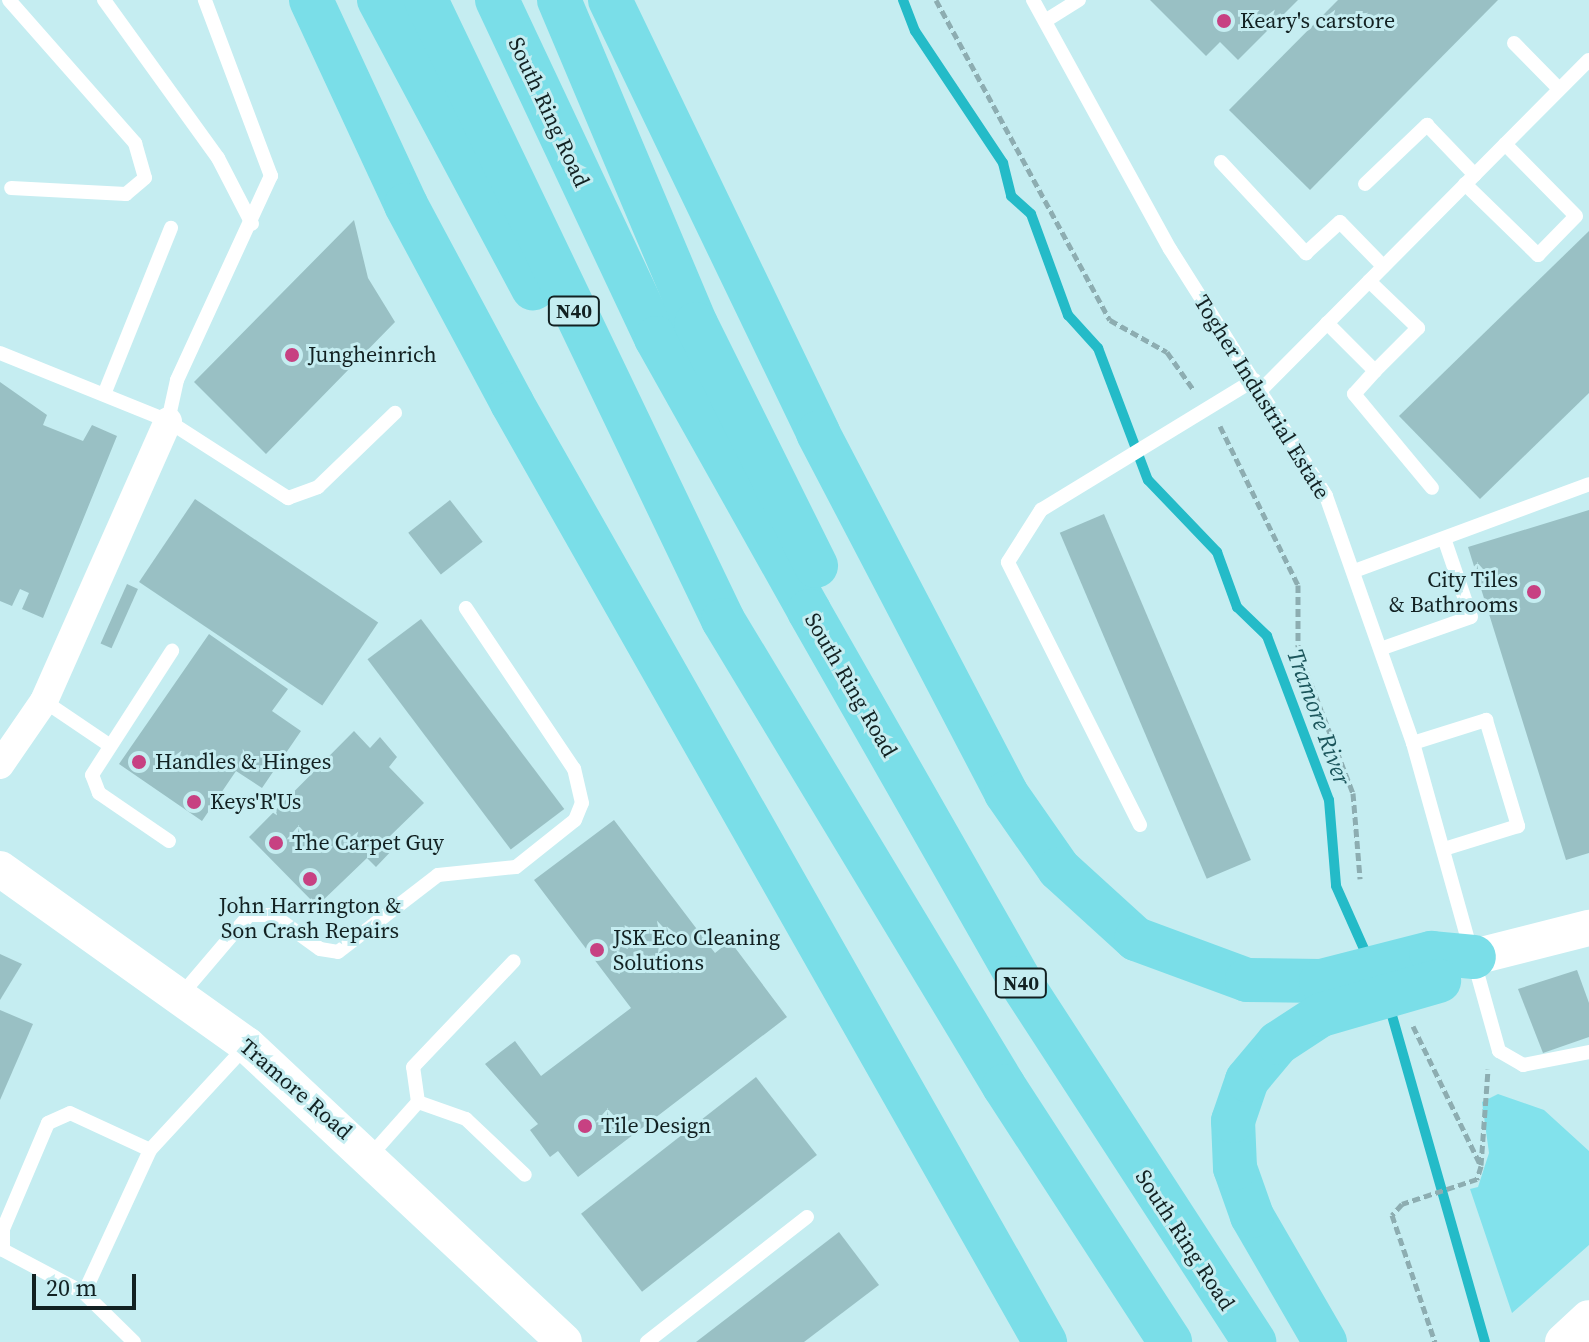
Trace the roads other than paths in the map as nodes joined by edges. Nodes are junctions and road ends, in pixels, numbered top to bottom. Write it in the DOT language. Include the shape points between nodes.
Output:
graph roads {
  1 [pos="9,0"];
  2 [pos="104,0"];
  3 [pos="205,0"];
  4 [pos="311,0"];
  5 [pos="379,0"];
  6 [pos="426,0"];
  7 [pos="497,0"];
  8 [pos="528,0"];
  9 [pos="559,0"];
  10 [pos="610,0"];
  11 [pos="1033,0"];
  12 [pos="1079,0"];
  13 [pos="1045,21"];
  14 [pos="1514,43"];
  15 [pos="1589,60"];
  16 [pos="1559,89"];
  17 [pos="1505,144"];
  18 [pos="1221,162"];
  19 [pos="1470,180"];
  20 [pos="1365,184"];
  21 [pos="11,188"];
  22 [pos="252,224"];
  23 [pos="171,228"];
  24 [pos="1383,266"];
  25 [pos="1369,281"];
  26 [pos="1327,323"];
  27 [pos="0,353"];
  28 [pos="1375,371"];
  29 [pos="1258,385"];
  30 [pos="105,392"];
  31 [pos="395,413"];
  32 [pos="168,421"];
  33 [pos="1589,484"];
  34 [pos="1432,488"];
  35 [pos="1444,538"];
  36 [pos="1357,570"];
  37 [pos="466,608"];
  38 [pos="809,611"];
  39 [pos="723,620"];
  40 [pos="1383,648"];
  41 [pos="172,651"];
  42 [pos="44,701"];
  43 [pos="106,743"];
  44 [pos="1413,743"];
  45 [pos="0,765"];
  46 [pos="1140,825"];
  47 [pos="169,841"];
  48 [pos="1444,849"];
  49 [pos="0,869"];
  50 [pos="1589,928"];
  51 [pos="1474,957"];
  52 [pos="514,961"];
  53 [pos="1018,978"];
  54 [pos="181,995"];
  55 [pos="247,1045"];
  56 [pos="1589,1052"];
  57 [pos="418,1102"];
  58 [pos="150,1150"];
  59 [pos="371,1155"];
  60 [pos="525,1175"];
  61 [pos="807,1217"];
  62 [pos="84,1293"];
  63 [pos="1589,1318"];
  64 [pos="134,1342"];
  65 [pos="564,1342"];
  66 [pos="647,1342"];
  67 [pos="1045,1342"];
  68 [pos="1170,1342"];
  69 [pos="1254,1342"];
  70 [pos="1325,1342"];
  71 [pos="1563,1342"];
  1 -- 21 [label="lane" via="135,143 145,178 126,194"];
  2 -- 22 [label="lane" via="218,158"];
  3 -- 22 [label="lane" via="270,161 268,191"];
  4 -- 67 [label="highway" via="406,205 512,403"];
  5 -- 39 [label="highway" via="442,128"];
  6 -- 39 [label="highway, N40"];
  7 -- 38 [label="highway, South Ring Road / N40" via="656,338"];
  8 -- 38 [label="highway"];
  9 -- 53 [label="highway" via="696,324"];
  10 -- 51 [label="highway" via="818,433 1006,793 1059,869 1136,939 1247,980 1321,981 1431,953"];
  11 -- 13 [label="lane, Togher Industrial Estate"];
  12 -- 13 [label="lane"];
  13 -- 29 [label="lane, Togher Industrial Estate" via="1170,249"];
  14 -- 16 [label="lane"];
  15 -- 16 [label="lane"];
  16 -- 17 [label="lane"];
  17 -- 19 [label="lane"];
  17 -- 19 [label="lane" via="1576,216 1538,255"];
  18 -- 24 [label="lane" via="1306,253 1340,222"];
  19 -- 20 [label="lane" via="1427,125"];
  19 -- 24 [label="lane"];
  22 -- 32 [label="lane" via="177,380"];
  23 -- 30 [label="lane"];
  24 -- 25 [label="lane"];
  25 -- 26 [label="lane"];
  25 -- 28 [label="lane" via="1418,328"];
  26 -- 28 [label="lane"];
  26 -- 29 [label="lane"];
  27 -- 30 [label="lane"];
  28 -- 34 [label="lane" via="1354,394"];
  29 -- 36 [label="lane, Togher Industrial Estate" via="1326,496"];
  29 -- 46 [label="lane" via="1041,510 1008,562"];
  30 -- 32 [label="lane"];
  31 -- 32 [label="lane" via="318,487 288,498"];
  32 -- 42 [label="street"];
  33 -- 35 [label="lane"];
  35 -- 36 [label="lane"];
  35 -- 40 [label="lane" via="1471,617"];
  36 -- 40 [label="lane, Togher Industrial Estate"];
  37 -- 54 [label="lane" via="574,769 582,803 575,820 516,867 438,875 338,952 320,949 273,915 249,915"];
  38 -- 53 [label="highway, South Ring Road / N40"];
  39 -- 68 [label="highway, N40" via="1004,1086"];
  40 -- 44 [label="lane, Togher Industrial Estate"];
  41 -- 43 [label="lane"];
  42 -- 43 [label="lane"];
  42 -- 45 [label="street"];
  43 -- 47 [label="lane" via="92,775 99,793"];
  44 -- 48 [label="lane, Togher Industrial Estate"];
  44 -- 48 [label="lane" via="1486,720 1518,826"];
  48 -- 51 [label="lane, Togher Industrial Estate"];
  49 -- 54 [label="street, Tramore Road"];
  50 -- 51 [label="street"];
  51 -- 56 [label="lane, Togher Industrial Estate" via="1499,1051 1523,1065"];
  51 -- 70 [label="highway" via="1439,981 1321,1015 1278,1043 1247,1080 1233,1121 1235,1168 1252,1216"];
  52 -- 57 [label="lane" via="413,1067"];
  53 -- 69 [label="highway, South Ring Road / N40"];
  54 -- 55 [label="street, Tramore Road"];
  55 -- 58 [label="lane"];
  55 -- 59 [label="street, Tramore Road"];
  57 -- 59 [label="lane"];
  57 -- 60 [label="lane" via="466,1119"];
  58 -- 62 [label="lane"];
  58 -- 62 [label="lane" via="70,1113 48,1123 3,1229 3,1250"];
  59 -- 65 [label="street, Tramore Road"];
  61 -- 66 [label="lane"];
  62 -- 64 [label="lane"];
  63 -- 71 [label="street"];
}
